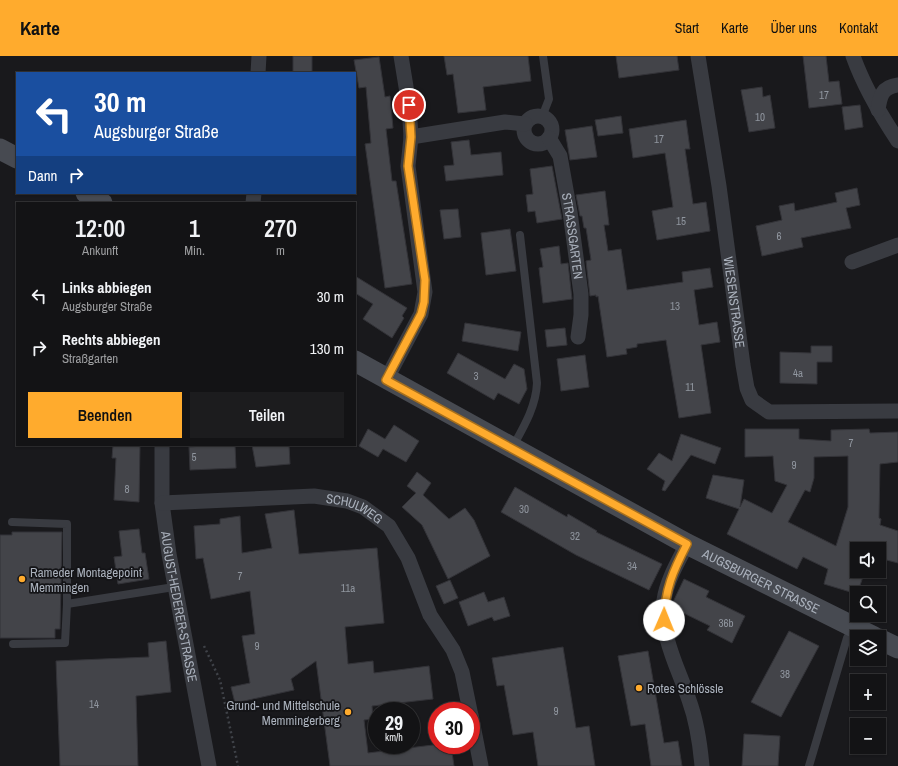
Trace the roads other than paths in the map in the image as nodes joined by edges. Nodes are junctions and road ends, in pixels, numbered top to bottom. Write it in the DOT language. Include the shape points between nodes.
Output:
graph roads {
  1 [pos="258,56"];
  2 [pos="401,56"];
  3 [pos="543,56"];
  4 [pos="698,56"];
  5 [pos="853,56"];
  6 [pos="258,72"];
  7 [pos="898,85"];
  8 [pos="878,110"];
  9 [pos="542,117"];
  10 [pos="525,124"];
  11 [pos="411,137"];
  12 [pos="550,138"];
  13 [pos="898,141"];
  14 [pos="0,149"];
  15 [pos="16,157"];
  16 [pos="88,194"];
  17 [pos="100,202"];
  18 [pos="520,235"];
  19 [pos="898,245"];
  20 [pos="852,262"];
  21 [pos="578,337"];
  22 [pos="356,362"];
  23 [pos="386,380"];
  24 [pos="898,411"];
  25 [pos="162,446"];
  26 [pos="512,449"];
  27 [pos="162,503"];
  28 [pos="12,522"];
  29 [pos="687,544"];
  30 [pos="174,587"];
  31 [pos="67,604"];
  32 [pos="854,627"];
  33 [pos="860,630"];
  34 [pos="886,642"];
  35 [pos="13,644"];
  36 [pos="898,648"];
  37 [pos="468,702"];
  38 [pos="479,754"];
  39 [pos="209,766"];
  40 [pos="481,766"];
  41 [pos="702,766"];
  42 [pos="809,766"];
  1 -- 6 [label="street"];
  2 -- 11 [label="street"];
  3 -- 9 [label="lane" via="549,99"];
  4 -- 24 [label="street, WIESENSTRASSE" via="719,186 743,365 752,400 770,412"];
  5 -- 8 [label="street" via="859,74"];
  7 -- 8 [label="street" via="884,89"];
  8 -- 13 [label="street"];
  9 -- 10 [label="street" via="535,116"];
  9 -- 12 [label="street, STRASSGARTEN" via="551,126"];
  10 -- 11 [label="street" via="505,122"];
  10 -- 12 [label="street" via="524,133 529,141 537,145"];
  11 -- 23 [label="street" via="408,166 425,280 424,302 421,314"];
  12 -- 21 [label="street, STRASSGARTEN" via="560,156 570,212 581,294"];
  14 -- 15 [label="street"];
  16 -- 17 [label="street"];
  18 -- 26 [label="lane" via="537,394"];
  19 -- 20 [label="street"];
  22 -- 23 [label="street, AUGSBURGER STRASSE"];
  23 -- 26 [label="street, AUGSBURGER STRASSE"];
  25 -- 27 [label="street, AUGUST-HEDERER-STRASSE"];
  26 -- 29 [label="street, AUGSBURGER STRASSE"];
  27 -- 30 [label="street, AUGUST-HEDERER-STRASSE"];
  27 -- 37 [label="street, SCHULWEG" via="314,496 347,501 363,507 389,526 408,558 430,615 453,650 462,672"];
  28 -- 31 [label="lane" via="67,524"];
  29 -- 32 [label="street, AUGSBURGER STRASSE"];
  29 -- 41 [label="street" via="668,585 664,601 664,620 666,638 699,732"];
  30 -- 31 [label="lane"];
  30 -- 39 [label="street, AUGUST-HEDERER-STRASSE"];
  31 -- 35 [label="lane" via="65,643"];
  32 -- 33 [label="street, AUGSBURGER STRASSE"];
  32 -- 42 [label="lane" via="847,638"];
  34 -- 36 [label="street"];
  38 -- 40 [label="street"];
}
